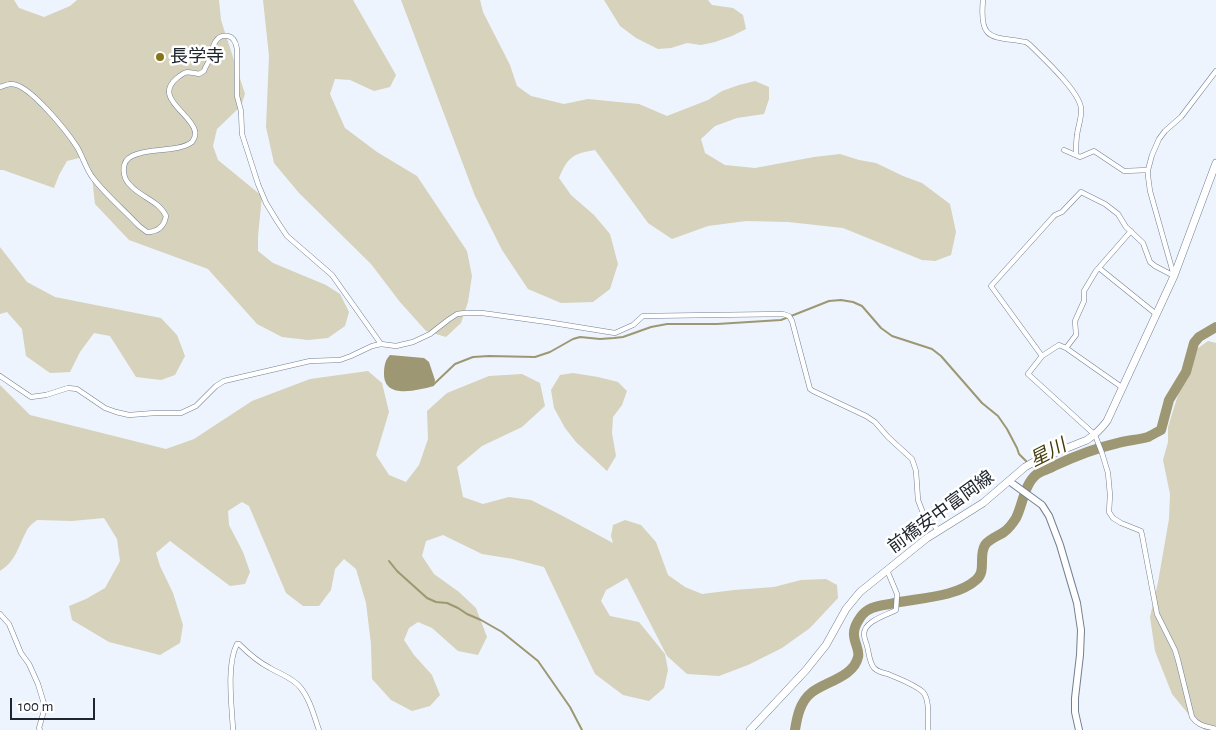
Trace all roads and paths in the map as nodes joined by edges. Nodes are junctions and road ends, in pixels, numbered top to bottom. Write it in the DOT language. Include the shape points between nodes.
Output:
graph roads {
  1 [pos="983,0"];
  2 [pos="1216,71"];
  3 [pos="0,87"];
  4 [pos="1064,150"];
  5 [pos="1076,155"];
  6 [pos="1216,163"];
  7 [pos="1148,170"];
  8 [pos="1131,231"];
  9 [pos="1099,268"];
  10 [pos="1174,276"];
  11 [pos="1156,314"];
  12 [pos="381,344"];
  13 [pos="1066,348"];
  14 [pos="1042,356"];
  15 [pos="0,376"];
  16 [pos="1123,388"];
  17 [pos="1095,435"];
  18 [pos="1009,481"];
  19 [pos="938,530"];
  20 [pos="887,570"];
  21 [pos="0,614"];
  22 [pos="1216,729"];
  23 [pos="40,730"];
  24 [pos="233,730"];
  25 [pos="320,730"];
  26 [pos="750,730"];
  27 [pos="928,730"];
  28 [pos="1080,730"];
  1 -- 5 [label="street" via="985,30 991,36 1030,45 1080,102"];
  2 -- 7 [label="street" via="1181,117 1159,139"];
  3 -- 12 [label="street" via="15,84 36,98 65,130 93,178 139,226 152,232 159,230 166,216 158,206 129,185 123,170 126,160 192,142 195,132 176,107 169,87 186,72 199,74 204,71 217,39 222,36 233,38 237,49 237,96 242,134 266,203 287,236 332,275"];
  4 -- 5 [label="street"];
  5 -- 7 [label="street" via="1094,151 1124,171"];
  6 -- 10 [label="main road, 前橋安中富岡線"];
  7 -- 10 [label="street" via="1150,191"];
  8 -- 9 [label="street"];
  8 -- 10 [label="street" via="1143,243 1150,262"];
  8 -- 14 [label="street" via="1118,214 1081,192 1053,217 991,286"];
  9 -- 11 [label="street"];
  9 -- 13 [label="street" via="1084,291 1084,301 1075,321 1076,336"];
  10 -- 11 [label="main road, 前橋安中富岡線"];
  11 -- 16 [label="main road, 前橋安中富岡線"];
  12 -- 15 [label="street" via="340,360 310,361 224,381 196,406 181,413 129,415 116,412 77,389 31,396"];
  12 -- 19 [label="street" via="396,346 413,342 457,314 465,313 615,333 633,325 643,316 786,314 792,321 810,389 875,422 912,459 918,500 923,513"];
  13 -- 14 [label="street" via="1059,346"];
  13 -- 16 [label="street"];
  14 -- 17 [label="street" via="1028,374"];
  16 -- 17 [label="main road, 前橋安中富岡線" via="1107,421"];
  17 -- 18 [label="main road, 前橋安中富岡線" via="1025,466"];
  17 -- 22 [label="street" via="1108,473 1109,512 1121,523 1141,532 1157,614 1178,660 1192,717 1200,725"];
  18 -- 19 [label="main road, 前橋安中富岡線" via="974,509"];
  18 -- 28 [label="street" via="1042,504 1049,516 1077,603 1081,630 1075,712"];
  19 -- 20 [label="main road, 前橋安中富岡線"];
  20 -- 26 [label="main road, 前橋安中富岡線" via="860,592 846,609 826,645"];
  20 -- 27 [label="street" via="897,594 896,610 867,626 864,637 875,669 923,693 928,704"];
  21 -- 23 [label="street" via="9,624 38,684 45,707"];
  24 -- 25 [label="street" via="231,669 237,644 300,686"];
}
